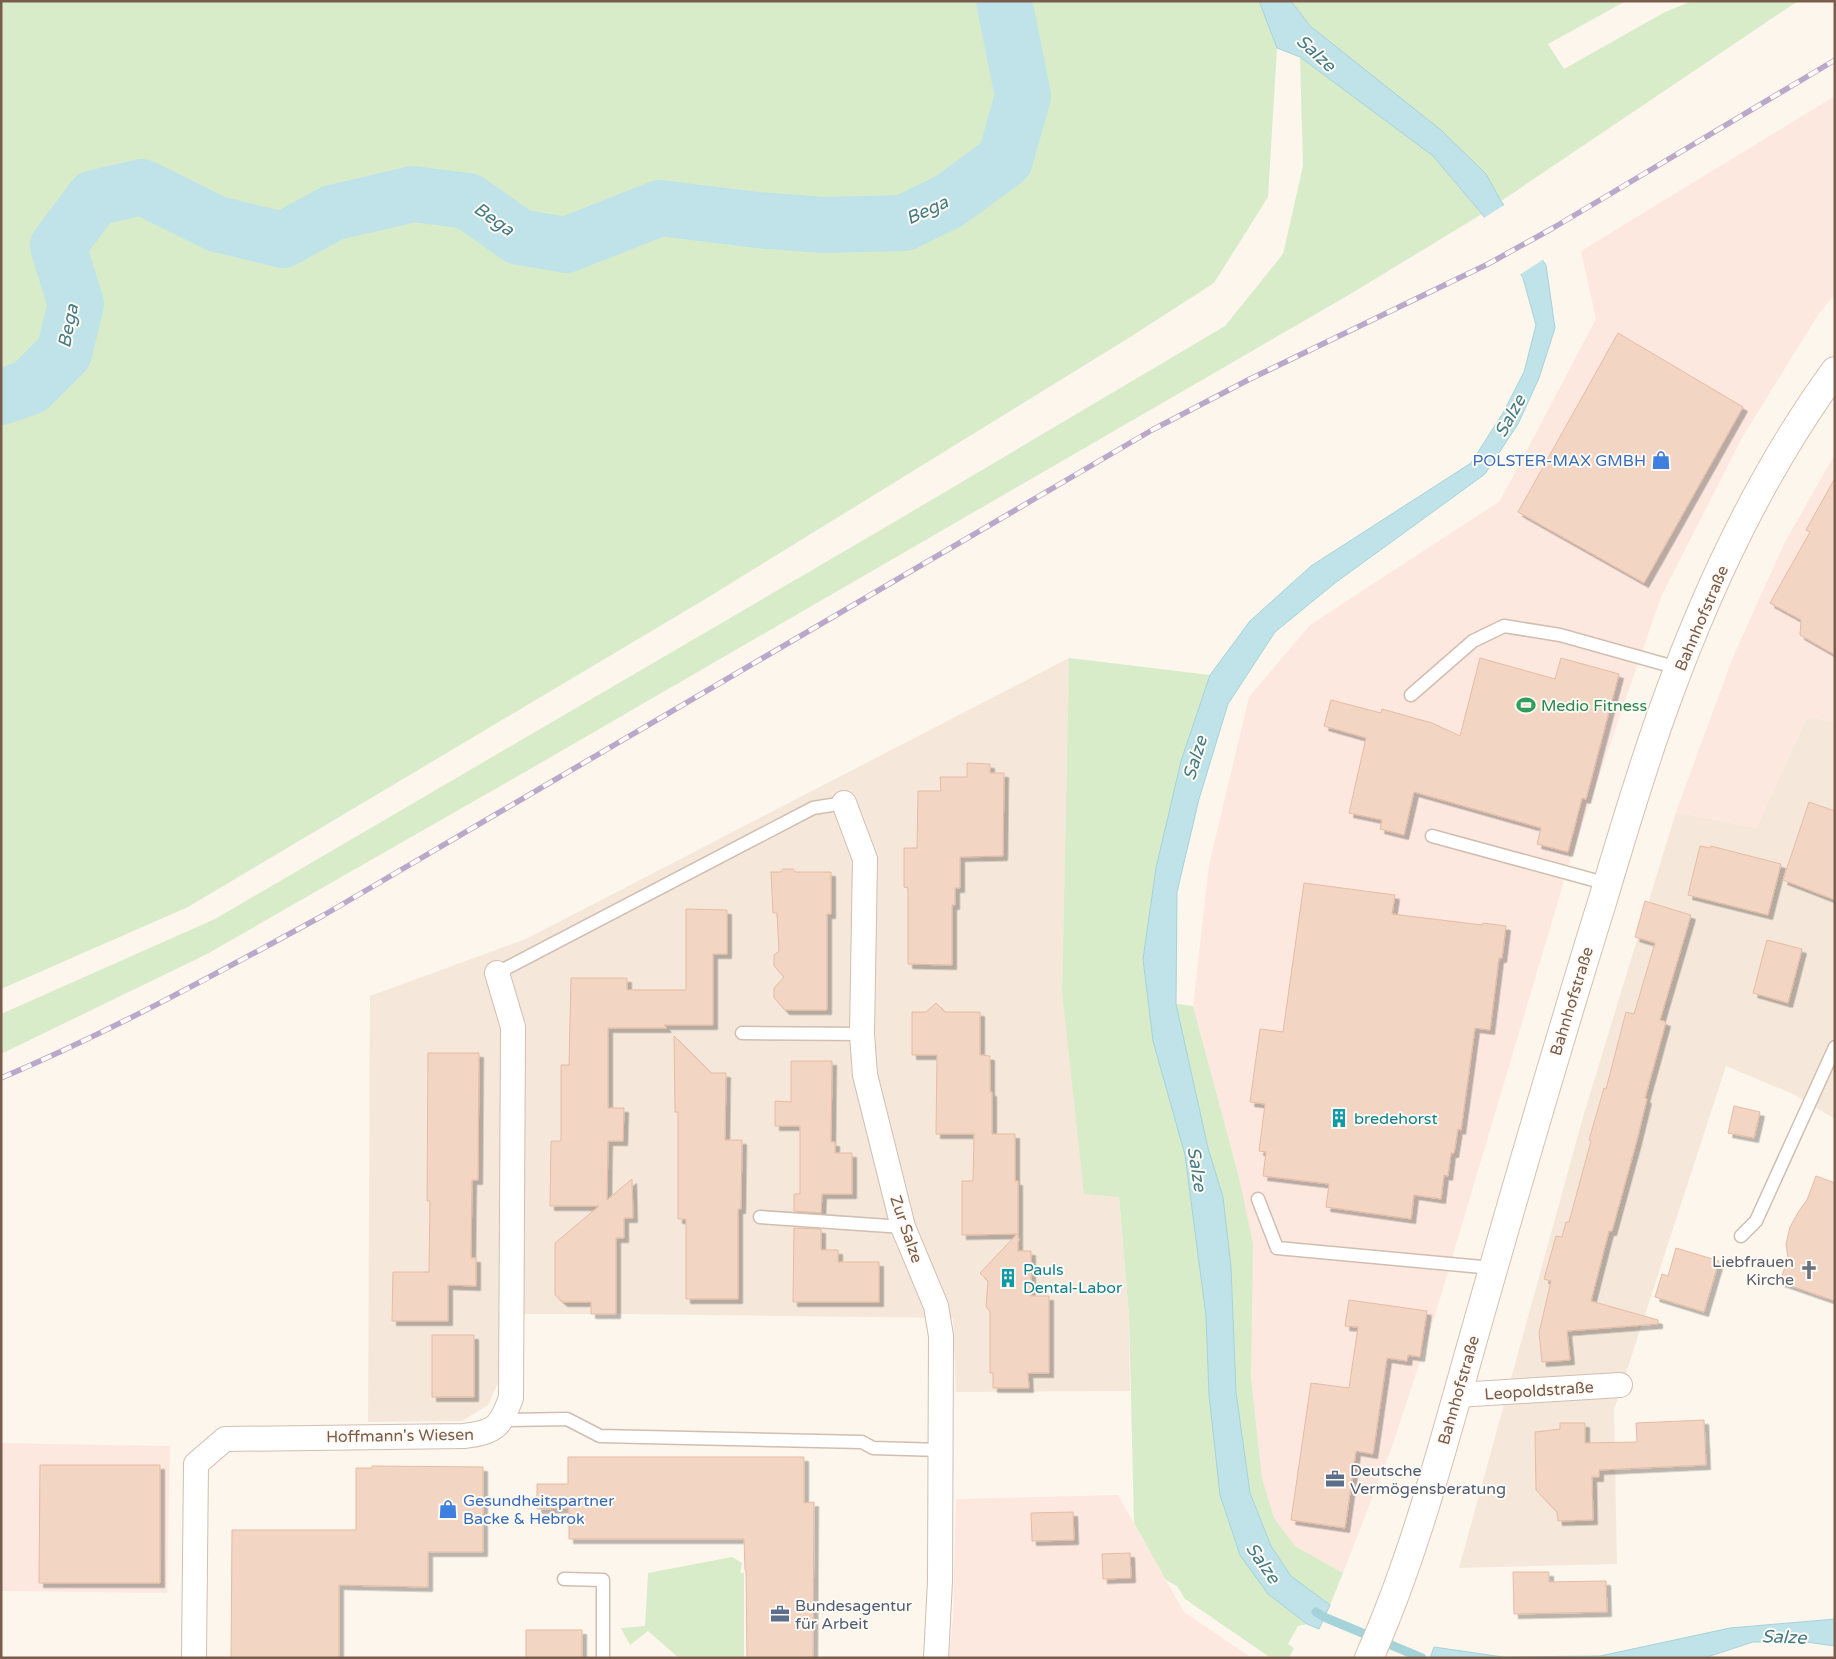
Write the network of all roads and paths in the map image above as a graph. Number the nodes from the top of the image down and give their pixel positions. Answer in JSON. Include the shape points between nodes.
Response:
{"nodes":[{"id":1,"x":1835,"y":371,"type":"edge"},
{"id":2,"x":1678,"y":668,"type":"junction"},
{"id":3,"x":1411,"y":696,"type":"dead end"},
{"id":4,"x":844,"y":803,"type":"joint"},
{"id":5,"x":1432,"y":836,"type":"dead end"},
{"id":6,"x":1608,"y":884,"type":"junction"},
{"id":7,"x":497,"y":973,"type":"joint"},
{"id":8,"x":742,"y":1033,"type":"dead end"},
{"id":9,"x":862,"y":1034,"type":"junction"},
{"id":10,"x":1835,"y":1047,"type":"edge"},
{"id":11,"x":1258,"y":1199,"type":"dead end"},
{"id":12,"x":760,"y":1217,"type":"dead end"},
{"id":13,"x":903,"y":1227,"type":"junction"},
{"id":14,"x":1741,"y":1236,"type":"dead end"},
{"id":15,"x":1493,"y":1268,"type":"junction"},
{"id":16,"x":1620,"y":1385,"type":"dead end"},
{"id":17,"x":1457,"y":1395,"type":"junction"},
{"id":18,"x":502,"y":1420,"type":"junction"},
{"id":19,"x":940,"y":1450,"type":"junction"},
{"id":20,"x":564,"y":1579,"type":"dead end"},
{"id":21,"x":194,"y":1658,"type":"edge"},
{"id":22,"x":603,"y":1658,"type":"edge"},
{"id":23,"x":936,"y":1658,"type":"edge"},
{"id":24,"x":1369,"y":1658,"type":"edge"}],
"edges":[{"from":1,"to":2,"type":"main road","name":"Bahnhofstraße","via":[[1810,406],[1754,502],[1701,609]]},
{"from":2,"to":3,"type":"lane","via":[[1560,635],[1504,626],[1473,641]]},
{"from":2,"to":6,"type":"main road","name":"Bahnhofstraße"},
{"from":4,"to":7,"type":"lane","via":[[813,808]]},
{"from":4,"to":9,"type":"street","name":"Zur Salze","via":[[865,859]]},
{"from":5,"to":6,"type":"lane"},
{"from":6,"to":15,"type":"main road","name":"Bahnhofstraße"},
{"from":7,"to":18,"type":"street","via":[[513,1027],[511,1398]]},
{"from":8,"to":9,"type":"lane"},
{"from":9,"to":13,"type":"street","name":"Zur Salze","via":[[865,1075]]},
{"from":10,"to":14,"type":"lane","via":[[1758,1217]]},
{"from":11,"to":15,"type":"lane","via":[[1277,1248]]},
{"from":12,"to":13,"type":"lane"},
{"from":13,"to":19,"type":"street","name":"Zur Salze","via":[[936,1306],[941,1336]]},
{"from":15,"to":17,"type":"main road","name":"Bahnhofstraße"},
{"from":16,"to":17,"type":"street","name":"Leopoldstraße"},
{"from":17,"to":24,"type":"main road","name":"Bahnhofstraße","via":[[1420,1523],[1388,1617]]},
{"from":18,"to":19,"type":"lane","via":[[567,1419],[600,1436],[862,1442],[873,1448]]},
{"from":18,"to":21,"type":"street","name":"Hoffmann's Wiesen","via":[[484,1434],[464,1436],[225,1439],[196,1464]]},
{"from":19,"to":23,"type":"street","name":"Zur Salze"},
{"from":20,"to":22,"type":"lane","via":[[603,1580]]}]}
